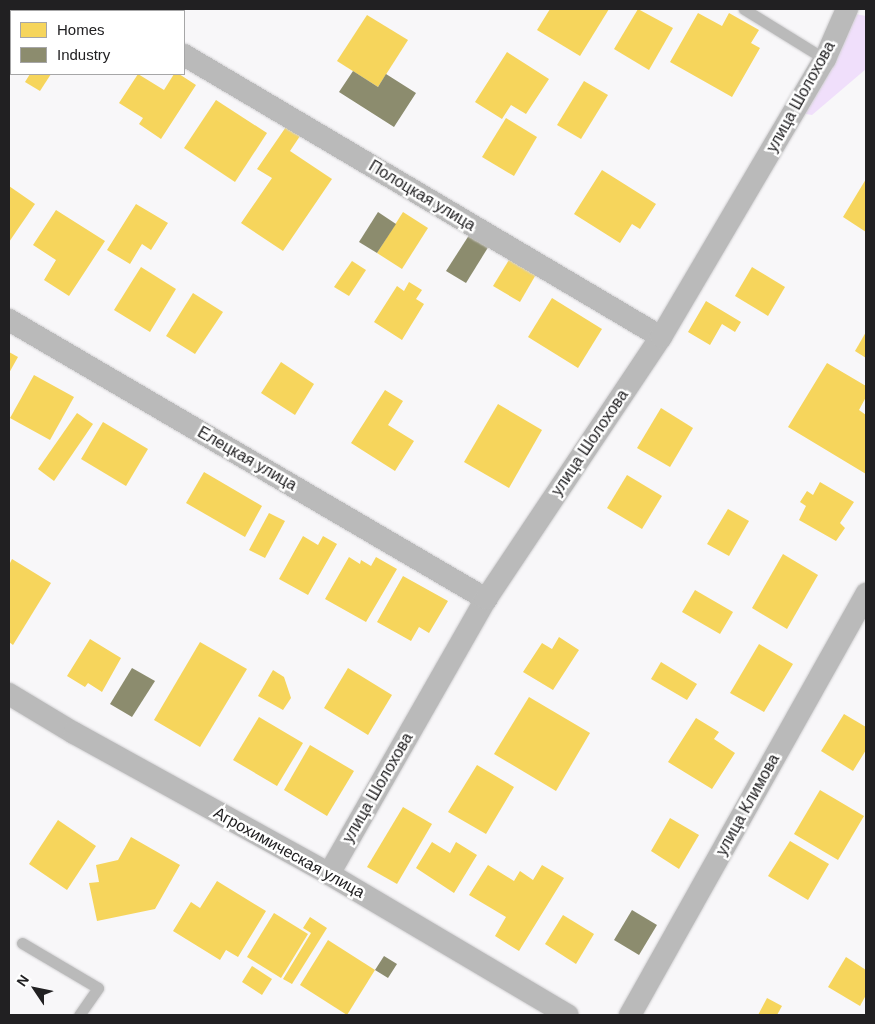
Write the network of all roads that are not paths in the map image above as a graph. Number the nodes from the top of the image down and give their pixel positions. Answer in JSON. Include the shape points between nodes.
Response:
{"nodes":[{"id":1,"x":744,"y":9,"type":"edge"},
{"id":2,"x":846,"y":9,"type":"edge"},
{"id":3,"x":185,"y":56,"type":"edge"},
{"id":4,"x":825,"y":59,"type":"junction"},
{"id":5,"x":9,"y":320,"type":"edge"},
{"id":6,"x":660,"y":337,"type":"junction"},
{"id":7,"x":866,"y":594,"type":"edge"},
{"id":8,"x":486,"y":599,"type":"junction"},
{"id":9,"x":9,"y":694,"type":"edge"},
{"id":10,"x":329,"y":874,"type":"junction"},
{"id":11,"x":22,"y":942,"type":"dead end"},
{"id":12,"x":79,"y":1015,"type":"edge"},
{"id":13,"x":567,"y":1015,"type":"edge"},
{"id":14,"x":630,"y":1015,"type":"edge"}],
"edges":[{"from":1,"to":4,"type":"lane"},
{"from":2,"to":4,"type":"street","name":"улица Шолохова"},
{"from":3,"to":6,"type":"street","name":"Полоцкая улица"},
{"from":4,"to":6,"type":"street","name":"улица Шолохова"},
{"from":5,"to":8,"type":"street","name":"Елецкая улица"},
{"from":6,"to":8,"type":"street","name":"улица Шолохова"},
{"from":7,"to":14,"type":"street","name":"улица Климова"},
{"from":8,"to":10,"type":"street","name":"улица Шолохова"},
{"from":9,"to":10,"type":"street","name":"Агрохимическая улица"},
{"from":10,"to":13,"type":"street","name":"Агрохимическая улица"},
{"from":11,"to":12,"type":"lane","via":[[98,988]]}]}
